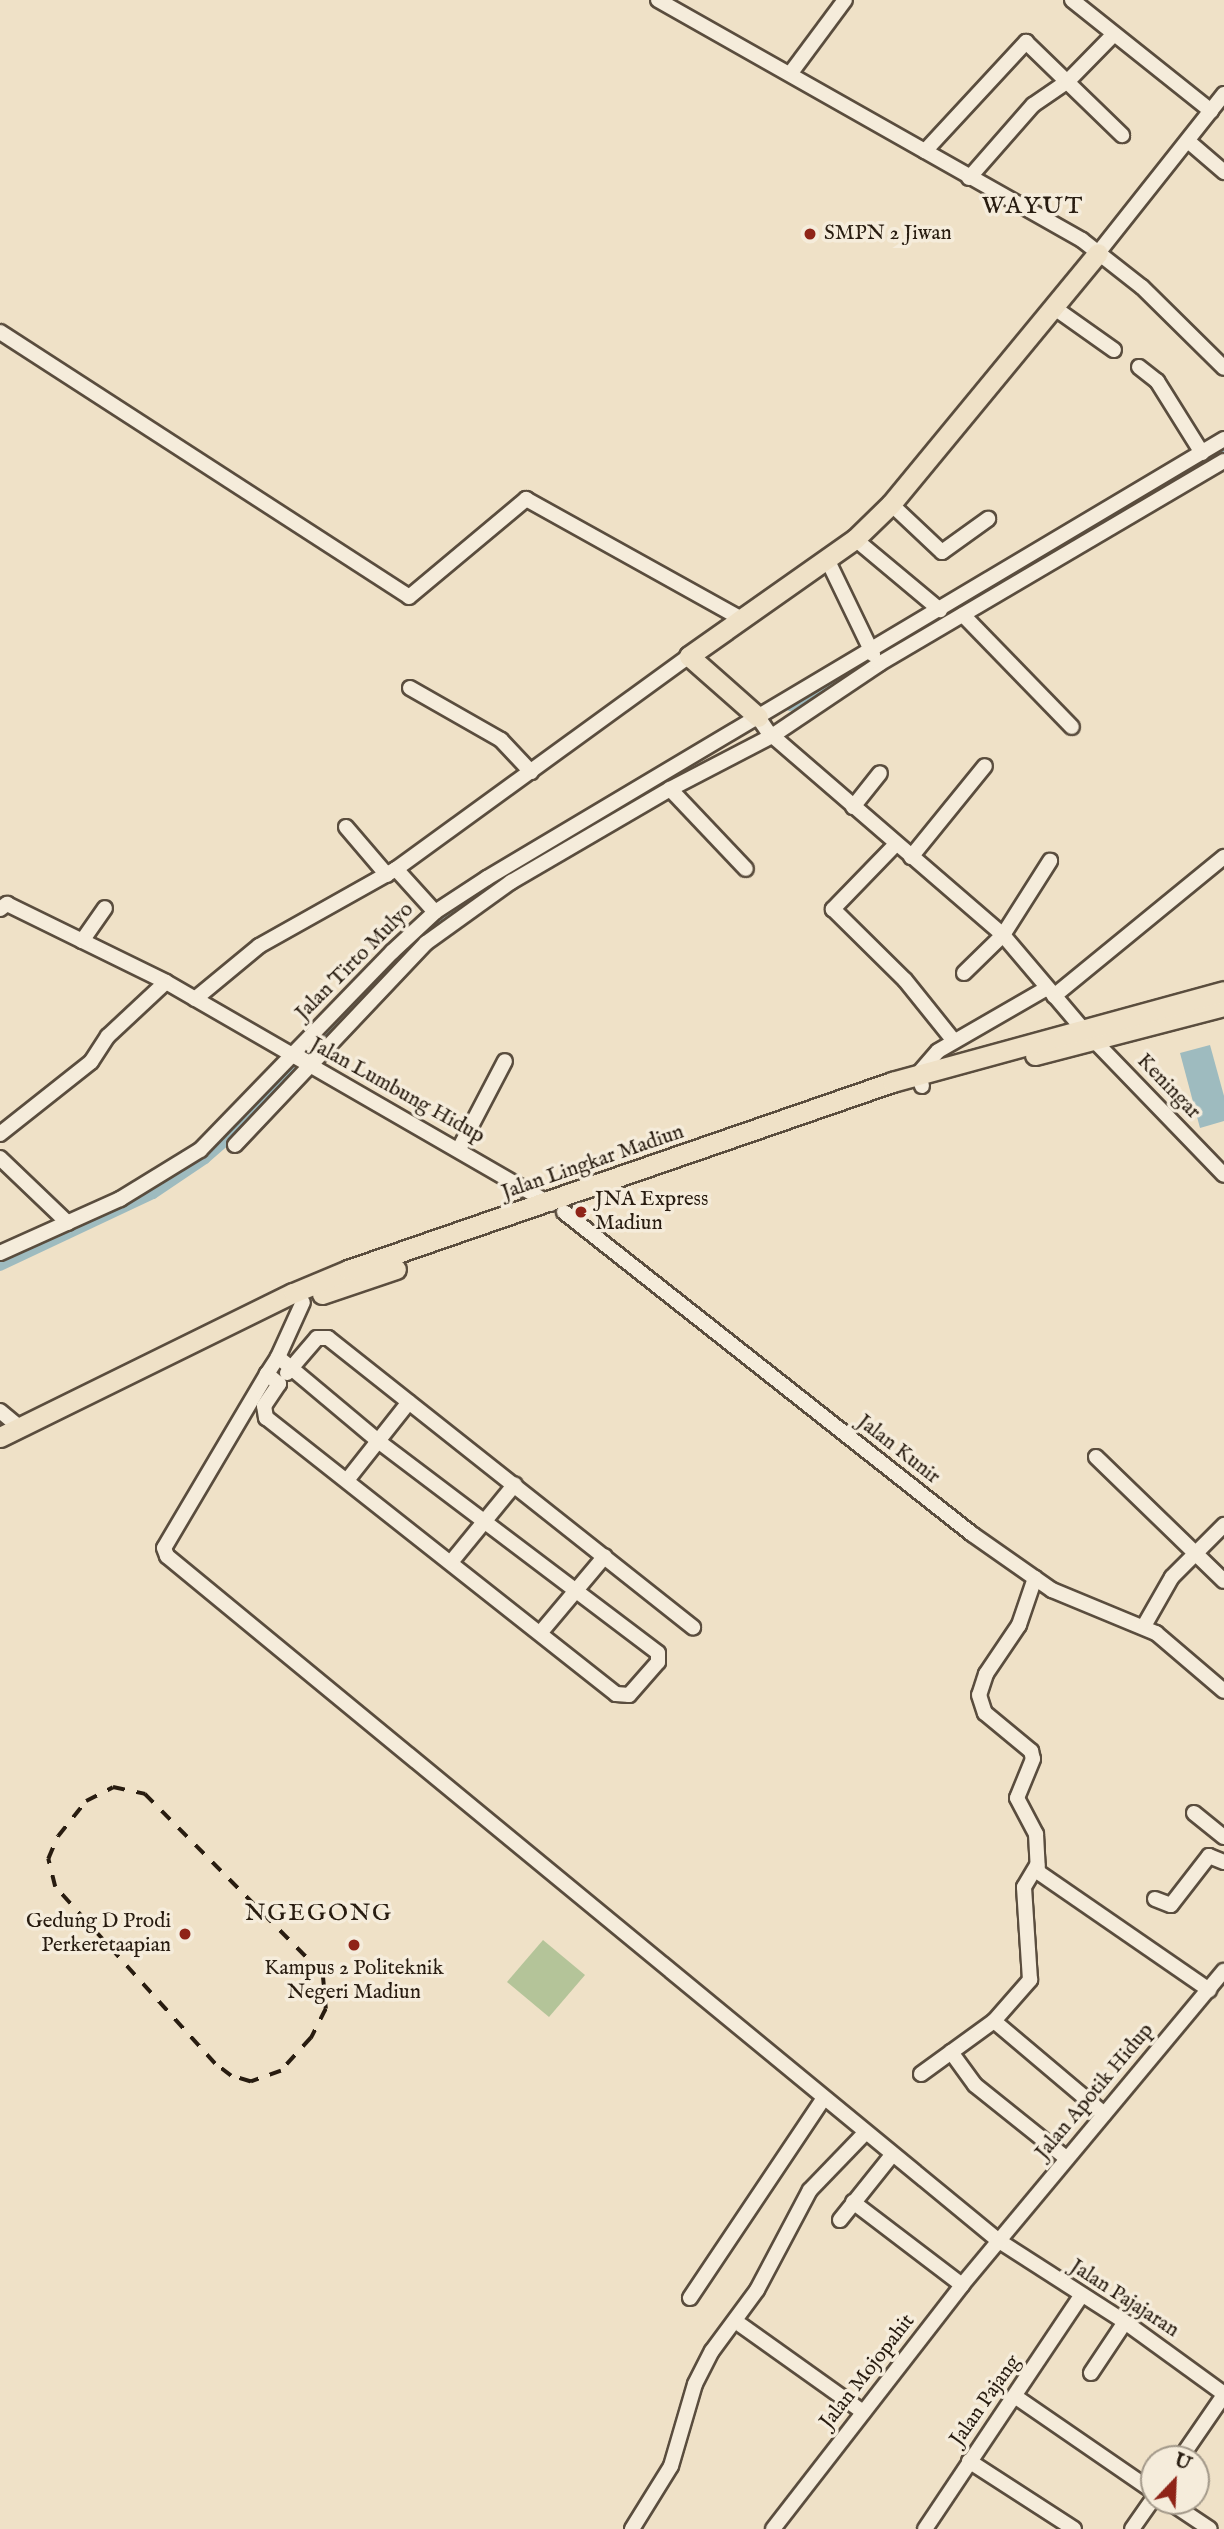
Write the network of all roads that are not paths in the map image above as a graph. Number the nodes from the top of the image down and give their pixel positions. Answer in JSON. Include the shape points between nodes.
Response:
{"nodes":[{"id":1,"x":658,"y":0,"type":"edge"},
{"id":2,"x":845,"y":0,"type":"edge"},
{"id":3,"x":1072,"y":0,"type":"edge"},
{"id":4,"x":1112,"y":36,"type":"junction"},
{"id":5,"x":790,"y":74,"type":"junction"},
{"id":6,"x":1068,"y":81,"type":"junction"},
{"id":7,"x":1224,"y":94,"type":"edge"},
{"id":8,"x":1211,"y":111,"type":"junction"},
{"id":9,"x":1122,"y":135,"type":"dead end"},
{"id":10,"x":1188,"y":141,"type":"junction"},
{"id":11,"x":925,"y":151,"type":"junction"},
{"id":12,"x":1224,"y":172,"type":"edge"},
{"id":13,"x":969,"y":178,"type":"junction"},
{"id":14,"x":1098,"y":253,"type":"junction"},
{"id":15,"x":1056,"y":309,"type":"junction"},
{"id":16,"x":0,"y":332,"type":"edge"},
{"id":17,"x":1114,"y":350,"type":"dead end"},
{"id":18,"x":1139,"y":367,"type":"dead end"},
{"id":19,"x":1224,"y":368,"type":"edge"},
{"id":20,"x":1224,"y":439,"type":"edge"},
{"id":21,"x":1202,"y":453,"type":"junction"},
{"id":22,"x":1224,"y":461,"type":"edge"},
{"id":23,"x":891,"y":504,"type":"junction"},
{"id":24,"x":988,"y":519,"type":"dead end"},
{"id":25,"x":855,"y":539,"type":"junction"},
{"id":26,"x":827,"y":559,"type":"junction"},
{"id":27,"x":940,"y":610,"type":"junction"},
{"id":28,"x":963,"y":615,"type":"junction"},
{"id":29,"x":740,"y":618,"type":"junction"},
{"id":30,"x":689,"y":656,"type":"junction"},
{"id":31,"x":874,"y":656,"type":"junction"},
{"id":32,"x":410,"y":688,"type":"dead end"},
{"id":33,"x":763,"y":725,"type":"junction"},
{"id":34,"x":1072,"y":727,"type":"dead end"},
{"id":35,"x":985,"y":766,"type":"dead end"},
{"id":36,"x":531,"y":772,"type":"junction"},
{"id":37,"x":880,"y":773,"type":"dead end"},
{"id":38,"x":670,"y":789,"type":"junction"},
{"id":39,"x":853,"y":807,"type":"junction"},
{"id":40,"x":346,"y":827,"type":"dead end"},
{"id":41,"x":896,"y":844,"type":"junction"},
{"id":42,"x":911,"y":857,"type":"junction"},
{"id":43,"x":1224,"y":857,"type":"edge"},
{"id":44,"x":1050,"y":861,"type":"dead end"},
{"id":45,"x":746,"y":869,"type":"dead end"},
{"id":46,"x":391,"y":872,"type":"junction"},
{"id":47,"x":3,"y":903,"type":"edge"},
{"id":48,"x":105,"y":908,"type":"dead end"},
{"id":49,"x":435,"y":912,"type":"junction"},
{"id":50,"x":1003,"y":935,"type":"junction"},
{"id":51,"x":82,"y":941,"type":"junction"},
{"id":52,"x":964,"y":973,"type":"dead end"},
{"id":53,"x":166,"y":982,"type":"junction"},
{"id":54,"x":1224,"y":991,"type":"edge"},
{"id":55,"x":1051,"y":992,"type":"junction"},
{"id":56,"x":195,"y":999,"type":"junction"},
{"id":57,"x":1224,"y":1006,"type":"edge"},
{"id":58,"x":1088,"y":1034,"type":"junction"},
{"id":59,"x":954,"y":1041,"type":"junction"},
{"id":60,"x":301,"y":1060,"type":"junction"},
{"id":61,"x":505,"y":1061,"type":"dead end"},
{"id":62,"x":920,"y":1080,"type":"junction"},
{"id":63,"x":0,"y":1134,"type":"edge"},
{"id":64,"x":235,"y":1145,"type":"dead end"},
{"id":65,"x":459,"y":1149,"type":"junction"},
{"id":66,"x":0,"y":1158,"type":"edge"},
{"id":67,"x":1224,"y":1175,"type":"edge"},
{"id":68,"x":557,"y":1208,"type":"junction"},
{"id":69,"x":68,"y":1223,"type":"junction"},
{"id":70,"x":0,"y":1254,"type":"edge"},
{"id":71,"x":303,"y":1302,"type":"junction"},
{"id":72,"x":278,"y":1357,"type":"junction"},
{"id":73,"x":292,"y":1368,"type":"junction"},
{"id":74,"x":267,"y":1374,"type":"junction"},
{"id":75,"x":279,"y":1384,"type":"junction"},
{"id":76,"x":410,"y":1402,"type":"junction"},
{"id":77,"x":0,"y":1411,"type":"edge"},
{"id":78,"x":20,"y":1427,"type":"junction"},
{"id":79,"x":0,"y":1437,"type":"edge"},
{"id":80,"x":378,"y":1441,"type":"junction"},
{"id":81,"x":0,"y":1449,"type":"edge"},
{"id":82,"x":1096,"y":1457,"type":"dead end"},
{"id":83,"x":348,"y":1479,"type":"junction"},
{"id":84,"x":515,"y":1484,"type":"junction"},
{"id":85,"x":485,"y":1520,"type":"junction"},
{"id":86,"x":1224,"y":1525,"type":"edge"},
{"id":87,"x":1196,"y":1554,"type":"junction"},
{"id":88,"x":605,"y":1556,"type":"junction"},
{"id":89,"x":452,"y":1561,"type":"junction"},
{"id":90,"x":1034,"y":1578,"type":"junction"},
{"id":91,"x":1224,"y":1581,"type":"edge"},
{"id":92,"x":576,"y":1589,"type":"junction"},
{"id":93,"x":1144,"y":1626,"type":"junction"},
{"id":94,"x":693,"y":1627,"type":"dead end"},
{"id":95,"x":541,"y":1632,"type":"junction"},
{"id":96,"x":1224,"y":1691,"type":"edge"},
{"id":97,"x":1194,"y":1813,"type":"dead end"},
{"id":98,"x":1224,"y":1837,"type":"edge"},
{"id":99,"x":1224,"y":1861,"type":"edge"},
{"id":100,"x":1037,"y":1865,"type":"junction"},
{"id":101,"x":1155,"y":1899,"type":"dead end"},
{"id":102,"x":1224,"y":1971,"type":"edge"},
{"id":103,"x":1209,"y":1990,"type":"junction"},
{"id":104,"x":994,"y":2021,"type":"junction"},
{"id":105,"x":951,"y":2052,"type":"junction"},
{"id":106,"x":920,"y":2074,"type":"dead end"},
{"id":107,"x":823,"y":2099,"type":"junction"},
{"id":108,"x":1104,"y":2114,"type":"junction"},
{"id":109,"x":865,"y":2133,"type":"junction"},
{"id":110,"x":892,"y":2155,"type":"junction"},
{"id":111,"x":1066,"y":2158,"type":"junction"},
{"id":112,"x":853,"y":2202,"type":"junction"},
{"id":113,"x":840,"y":2220,"type":"dead end"},
{"id":114,"x":999,"y":2241,"type":"junction"},
{"id":115,"x":962,"y":2285,"type":"junction"},
{"id":116,"x":1081,"y":2296,"type":"junction"},
{"id":117,"x":690,"y":2298,"type":"dead end"},
{"id":118,"x":1125,"y":2322,"type":"junction"},
{"id":119,"x":741,"y":2325,"type":"dead end"},
{"id":120,"x":1091,"y":2373,"type":"dead end"},
{"id":121,"x":1224,"y":2394,"type":"edge"},
{"id":122,"x":1016,"y":2397,"type":"junction"},
{"id":123,"x":863,"y":2412,"type":"junction"},
{"id":124,"x":1189,"y":2445,"type":"edge"},
{"id":125,"x":969,"y":2460,"type":"junction"},
{"id":126,"x":1140,"y":2482,"type":"edge"},
{"id":127,"x":1189,"y":2515,"type":"edge"},
{"id":128,"x":781,"y":2526,"type":"edge"},
{"id":129,"x":927,"y":2528,"type":"edge"},
{"id":130,"x":632,"y":2529,"type":"edge"},
{"id":131,"x":1074,"y":2529,"type":"edge"},
{"id":132,"x":1210,"y":2529,"type":"edge"}],
"edges":[{"from":1,"to":5,"type":"street"},
{"from":2,"to":5,"type":"street"},
{"from":3,"to":4,"type":"street"},
{"from":4,"to":6,"type":"street"},
{"from":4,"to":8,"type":"street"},
{"from":5,"to":11,"type":"street"},
{"from":6,"to":9,"type":"street"},
{"from":6,"to":11,"type":"street","via":[[1026,41]]},
{"from":6,"to":13,"type":"street","via":[[1033,105]]},
{"from":7,"to":8,"type":"street"},
{"from":8,"to":10,"type":"street"},
{"from":10,"to":12,"type":"street"},
{"from":10,"to":14,"type":"street"},
{"from":11,"to":13,"type":"street"},
{"from":13,"to":14,"type":"street"},
{"from":14,"to":15,"type":"main road"},
{"from":14,"to":19,"type":"street","via":[[1142,287]]},
{"from":15,"to":17,"type":"street"},
{"from":15,"to":23,"type":"main road"},
{"from":16,"to":29,"type":"street","via":[[409,597],[526,499]]},
{"from":18,"to":21,"type":"street","via":[[1157,381]]},
{"from":20,"to":21,"type":"street"},
{"from":21,"to":27,"type":"street"},
{"from":22,"to":28,"type":"street"},
{"from":23,"to":24,"type":"street","via":[[942,552]]},
{"from":23,"to":25,"type":"main road"},
{"from":25,"to":26,"type":"main road"},
{"from":25,"to":27,"type":"street"},
{"from":26,"to":29,"type":"main road"},
{"from":26,"to":31,"type":"street"},
{"from":27,"to":31,"type":"street"},
{"from":28,"to":31,"type":"street"},
{"from":28,"to":34,"type":"street"},
{"from":29,"to":30,"type":"main road"},
{"from":30,"to":33,"type":"main road"},
{"from":30,"to":36,"type":"street"},
{"from":31,"to":33,"type":"street"},
{"from":31,"to":33,"type":"street"},
{"from":32,"to":36,"type":"street","via":[[501,740]]},
{"from":33,"to":38,"type":"street"},
{"from":33,"to":39,"type":"street","name":"Keningar"},
{"from":33,"to":49,"type":"street","name":"Jalan Tirto Mulyo"},
{"from":35,"to":42,"type":"street"},
{"from":36,"to":46,"type":"street"},
{"from":37,"to":39,"type":"street"},
{"from":38,"to":45,"type":"street"},
{"from":38,"to":60,"type":"street","via":[[510,882],[426,943]]},
{"from":39,"to":41,"type":"street","name":"Keningar"},
{"from":40,"to":46,"type":"street"},
{"from":41,"to":42,"type":"street","name":"Keningar"},
{"from":41,"to":59,"type":"street","via":[[833,909],[905,981]]},
{"from":42,"to":50,"type":"street","name":"Keningar"},
{"from":43,"to":55,"type":"street"},
{"from":44,"to":50,"type":"street"},
{"from":46,"to":49,"type":"street"},
{"from":46,"to":56,"type":"street","via":[[259,946]]},
{"from":47,"to":51,"type":"street","name":"Jalan Lumbung Hidup"},
{"from":48,"to":51,"type":"street"},
{"from":49,"to":60,"type":"street","name":"Jalan Tirto Mulyo"},
{"from":50,"to":52,"type":"street"},
{"from":50,"to":55,"type":"street","name":"Keningar"},
{"from":51,"to":53,"type":"street","name":"Jalan Lumbung Hidup"},
{"from":53,"to":56,"type":"street","name":"Jalan Lumbung Hidup"},
{"from":53,"to":63,"type":"street","via":[[108,1036],[91,1062]]},
{"from":54,"to":58,"type":"main road","name":"Jalan Lingkar Madiun"},
{"from":55,"to":58,"type":"street","name":"Keningar"},
{"from":55,"to":59,"type":"street"},
{"from":56,"to":60,"type":"street","name":"Jalan Lumbung Hidup"},
{"from":57,"to":58,"type":"main road","name":"Jalan Lingkar Madiun"},
{"from":58,"to":62,"type":"main road","name":"Jalan Lingkar Madiun"},
{"from":58,"to":67,"type":"street","name":"Keningar"},
{"from":59,"to":62,"type":"street","via":[[932,1056]]},
{"from":60,"to":64,"type":"street"},
{"from":60,"to":65,"type":"street","name":"Jalan Lumbung Hidup"},
{"from":60,"to":69,"type":"street","name":"Jalan Tirto Mulyo","via":[[200,1150],[163,1175]]},
{"from":61,"to":65,"type":"street"},
{"from":62,"to":68,"type":"main road","name":"Jalan Lingkar Madiun"},
{"from":65,"to":68,"type":"street","name":"Jalan Lumbung Hidup"},
{"from":66,"to":69,"type":"street"},
{"from":68,"to":71,"type":"main road","name":"Jalan Lingkar Madiun"},
{"from":68,"to":78,"type":"main road","name":"Jalan Lingkar Madiun","via":[[311,1285]]},
{"from":68,"to":90,"type":"street","name":"Jalan Kunir"},
{"from":69,"to":70,"type":"street","name":"Jalan Tirto Mulyo"},
{"from":71,"to":72,"type":"street"},
{"from":71,"to":81,"type":"main road","name":"Jalan Lingkar Madiun"},
{"from":72,"to":73,"type":"street"},
{"from":72,"to":74,"type":"street"},
{"from":73,"to":75,"type":"street"},
{"from":73,"to":76,"type":"street","via":[[317,1338],[328,1338]]},
{"from":73,"to":80,"type":"street"},
{"from":74,"to":75,"type":"street"},
{"from":74,"to":107,"type":"street","name":"Jalan Pajajaran","via":[[164,1548],[167,1556]]},
{"from":75,"to":83,"type":"street","via":[[264,1406],[264,1415]]},
{"from":76,"to":80,"type":"street"},
{"from":76,"to":84,"type":"street"},
{"from":77,"to":78,"type":"street"},
{"from":78,"to":79,"type":"main road","name":"Jalan Lingkar Madiun"},
{"from":80,"to":83,"type":"street"},
{"from":80,"to":85,"type":"street"},
{"from":82,"to":87,"type":"street"},
{"from":83,"to":89,"type":"street"},
{"from":84,"to":85,"type":"street"},
{"from":84,"to":88,"type":"street"},
{"from":85,"to":89,"type":"street"},
{"from":85,"to":92,"type":"street"},
{"from":86,"to":87,"type":"street"},
{"from":87,"to":91,"type":"street"},
{"from":87,"to":93,"type":"street","via":[[1172,1577]]},
{"from":88,"to":92,"type":"street"},
{"from":88,"to":94,"type":"street"},
{"from":89,"to":95,"type":"street"},
{"from":90,"to":93,"type":"street","name":"Jalan Kunir","via":[[1063,1595]]},
{"from":90,"to":100,"type":"street","via":[[1018,1625],[986,1674],[979,1695],[985,1713],[1031,1751],[1033,1759],[1017,1798],[1036,1834]]},
{"from":92,"to":95,"type":"street"},
{"from":92,"to":95,"type":"street","via":[[658,1653],[658,1662],[629,1695],[620,1697]]},
{"from":93,"to":96,"type":"street","name":"Jalan Kunir"},
{"from":97,"to":98,"type":"street"},
{"from":99,"to":101,"type":"street","via":[[1209,1856],[1171,1905]]},
{"from":100,"to":103,"type":"street","via":[[1048,1883]]},
{"from":100,"to":104,"type":"street","via":[[1024,1887],[1030,1980]]},
{"from":102,"to":103,"type":"street","name":"Jalan Apotik Hidup"},
{"from":103,"to":108,"type":"street","name":"Jalan Apotik Hidup"},
{"from":104,"to":105,"type":"street"},
{"from":104,"to":108,"type":"street"},
{"from":105,"to":106,"type":"street"},
{"from":105,"to":111,"type":"street","via":[[975,2085]]},
{"from":107,"to":109,"type":"street","name":"Jalan Pajajaran"},
{"from":107,"to":117,"type":"street"},
{"from":108,"to":111,"type":"street","name":"Jalan Apotik Hidup"},
{"from":109,"to":110,"type":"street","name":"Jalan Pajajaran"},
{"from":109,"to":130,"type":"street","via":[[810,2190],[757,2290],[712,2351],[695,2384],[671,2466]]},
{"from":110,"to":112,"type":"street"},
{"from":110,"to":114,"type":"street","name":"Jalan Pajajaran"},
{"from":111,"to":114,"type":"street","name":"Jalan Apotik Hidup"},
{"from":112,"to":113,"type":"street"},
{"from":112,"to":115,"type":"street"},
{"from":114,"to":115,"type":"street","name":"Jalan Mojopahit"},
{"from":114,"to":116,"type":"street","name":"Jalan Pajajaran"},
{"from":115,"to":123,"type":"street","name":"Jalan Mojopahit"},
{"from":116,"to":118,"type":"street","name":"Jalan Pajajaran"},
{"from":116,"to":122,"type":"street","name":"Jalan Pajang"},
{"from":118,"to":120,"type":"street"},
{"from":118,"to":121,"type":"street","name":"Jalan Pajajaran"},
{"from":119,"to":123,"type":"street"},
{"from":121,"to":124,"type":"street"},
{"from":122,"to":125,"type":"street","name":"Jalan Pajang"},
{"from":122,"to":126,"type":"street"},
{"from":123,"to":128,"type":"street","name":"Jalan Mojopahit"},
{"from":125,"to":129,"type":"street","name":"Jalan Pajang"},
{"from":125,"to":131,"type":"street"},
{"from":127,"to":132,"type":"street"}]}
